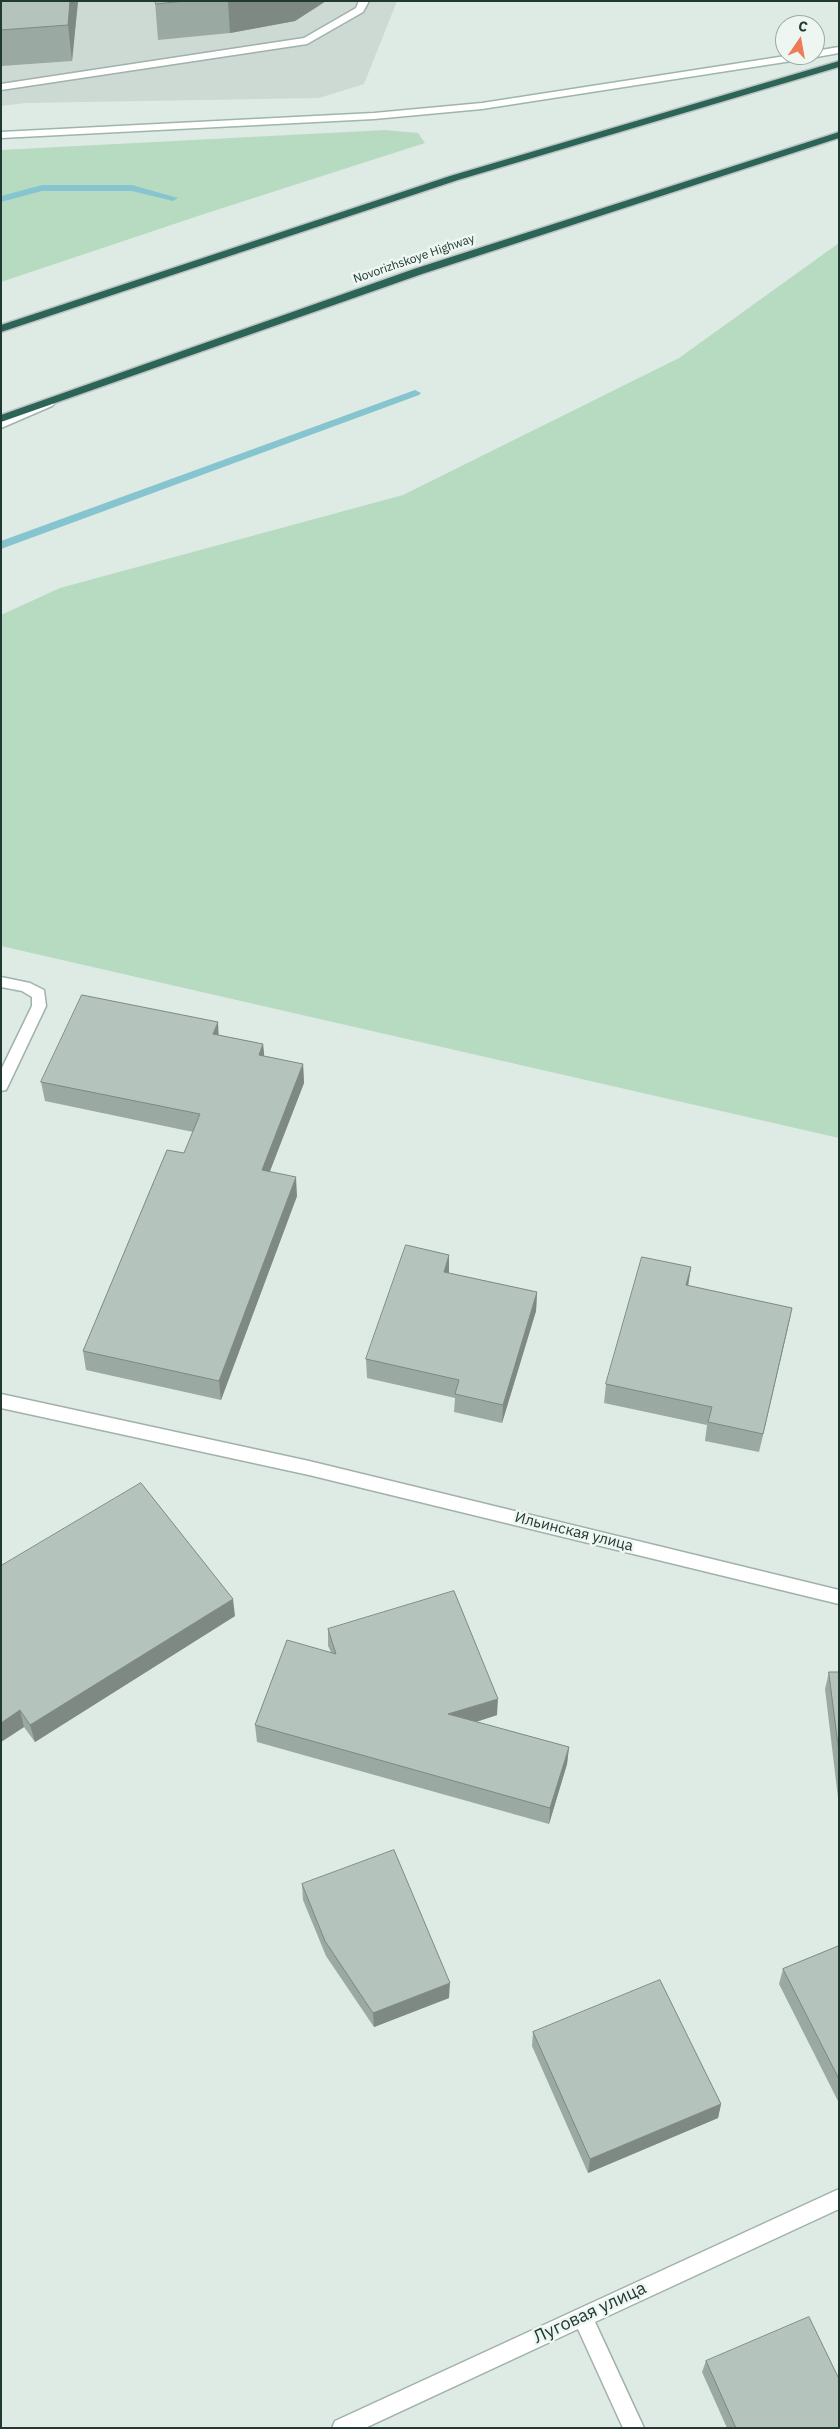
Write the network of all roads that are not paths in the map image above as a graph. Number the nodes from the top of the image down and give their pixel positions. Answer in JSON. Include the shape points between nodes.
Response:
{"nodes":[{"id":1,"x":364,"y":1,"type":"edge"},
{"id":2,"x":839,"y":50,"type":"edge"},
{"id":3,"x":825,"y":52,"type":"edge"},
{"id":4,"x":775,"y":61,"type":"edge"},
{"id":5,"x":839,"y":64,"type":"edge"},
{"id":6,"x":1,"y":87,"type":"edge"},
{"id":7,"x":1,"y":135,"type":"edge"},
{"id":8,"x":839,"y":135,"type":"edge"},
{"id":9,"x":1,"y":329,"type":"edge"},
{"id":10,"x":69,"y":394,"type":"junction"},
{"id":11,"x":1,"y":419,"type":"edge"},
{"id":12,"x":1,"y":425,"type":"edge"},
{"id":13,"x":1,"y":982,"type":"edge"},
{"id":14,"x":1,"y":1086,"type":"edge"},
{"id":15,"x":1,"y":1401,"type":"edge"},
{"id":16,"x":839,"y":1597,"type":"edge"},
{"id":17,"x":839,"y":2199,"type":"edge"},
{"id":18,"x":583,"y":2316,"type":"junction"},
{"id":19,"x":342,"y":2428,"type":"edge"},
{"id":20,"x":634,"y":2428,"type":"edge"}],
"edges":[{"from":1,"to":6,"type":"street","via":[[360,10],[307,41]]},
{"from":2,"to":3,"type":"street"},
{"from":4,"to":7,"type":"street","via":[[482,106],[374,116]]},
{"from":5,"to":9,"type":"highway","via":[[454,178]]},
{"from":8,"to":10,"type":"highway","name":"Novorizhskoye Highway","via":[[460,257]]},
{"from":10,"to":11,"type":"highway","name":"Novorizhskoye Highway"},
{"from":10,"to":12,"type":"street"},
{"from":13,"to":14,"type":"street","via":[[25,986],[39,994],[39,1006]]},
{"from":15,"to":16,"type":"street","name":"Ильинская улица","via":[[309,1468]]},
{"from":17,"to":18,"type":"street","name":"Луговая улица"},
{"from":18,"to":19,"type":"street","name":"Луговая улица"},
{"from":18,"to":20,"type":"street"}]}
